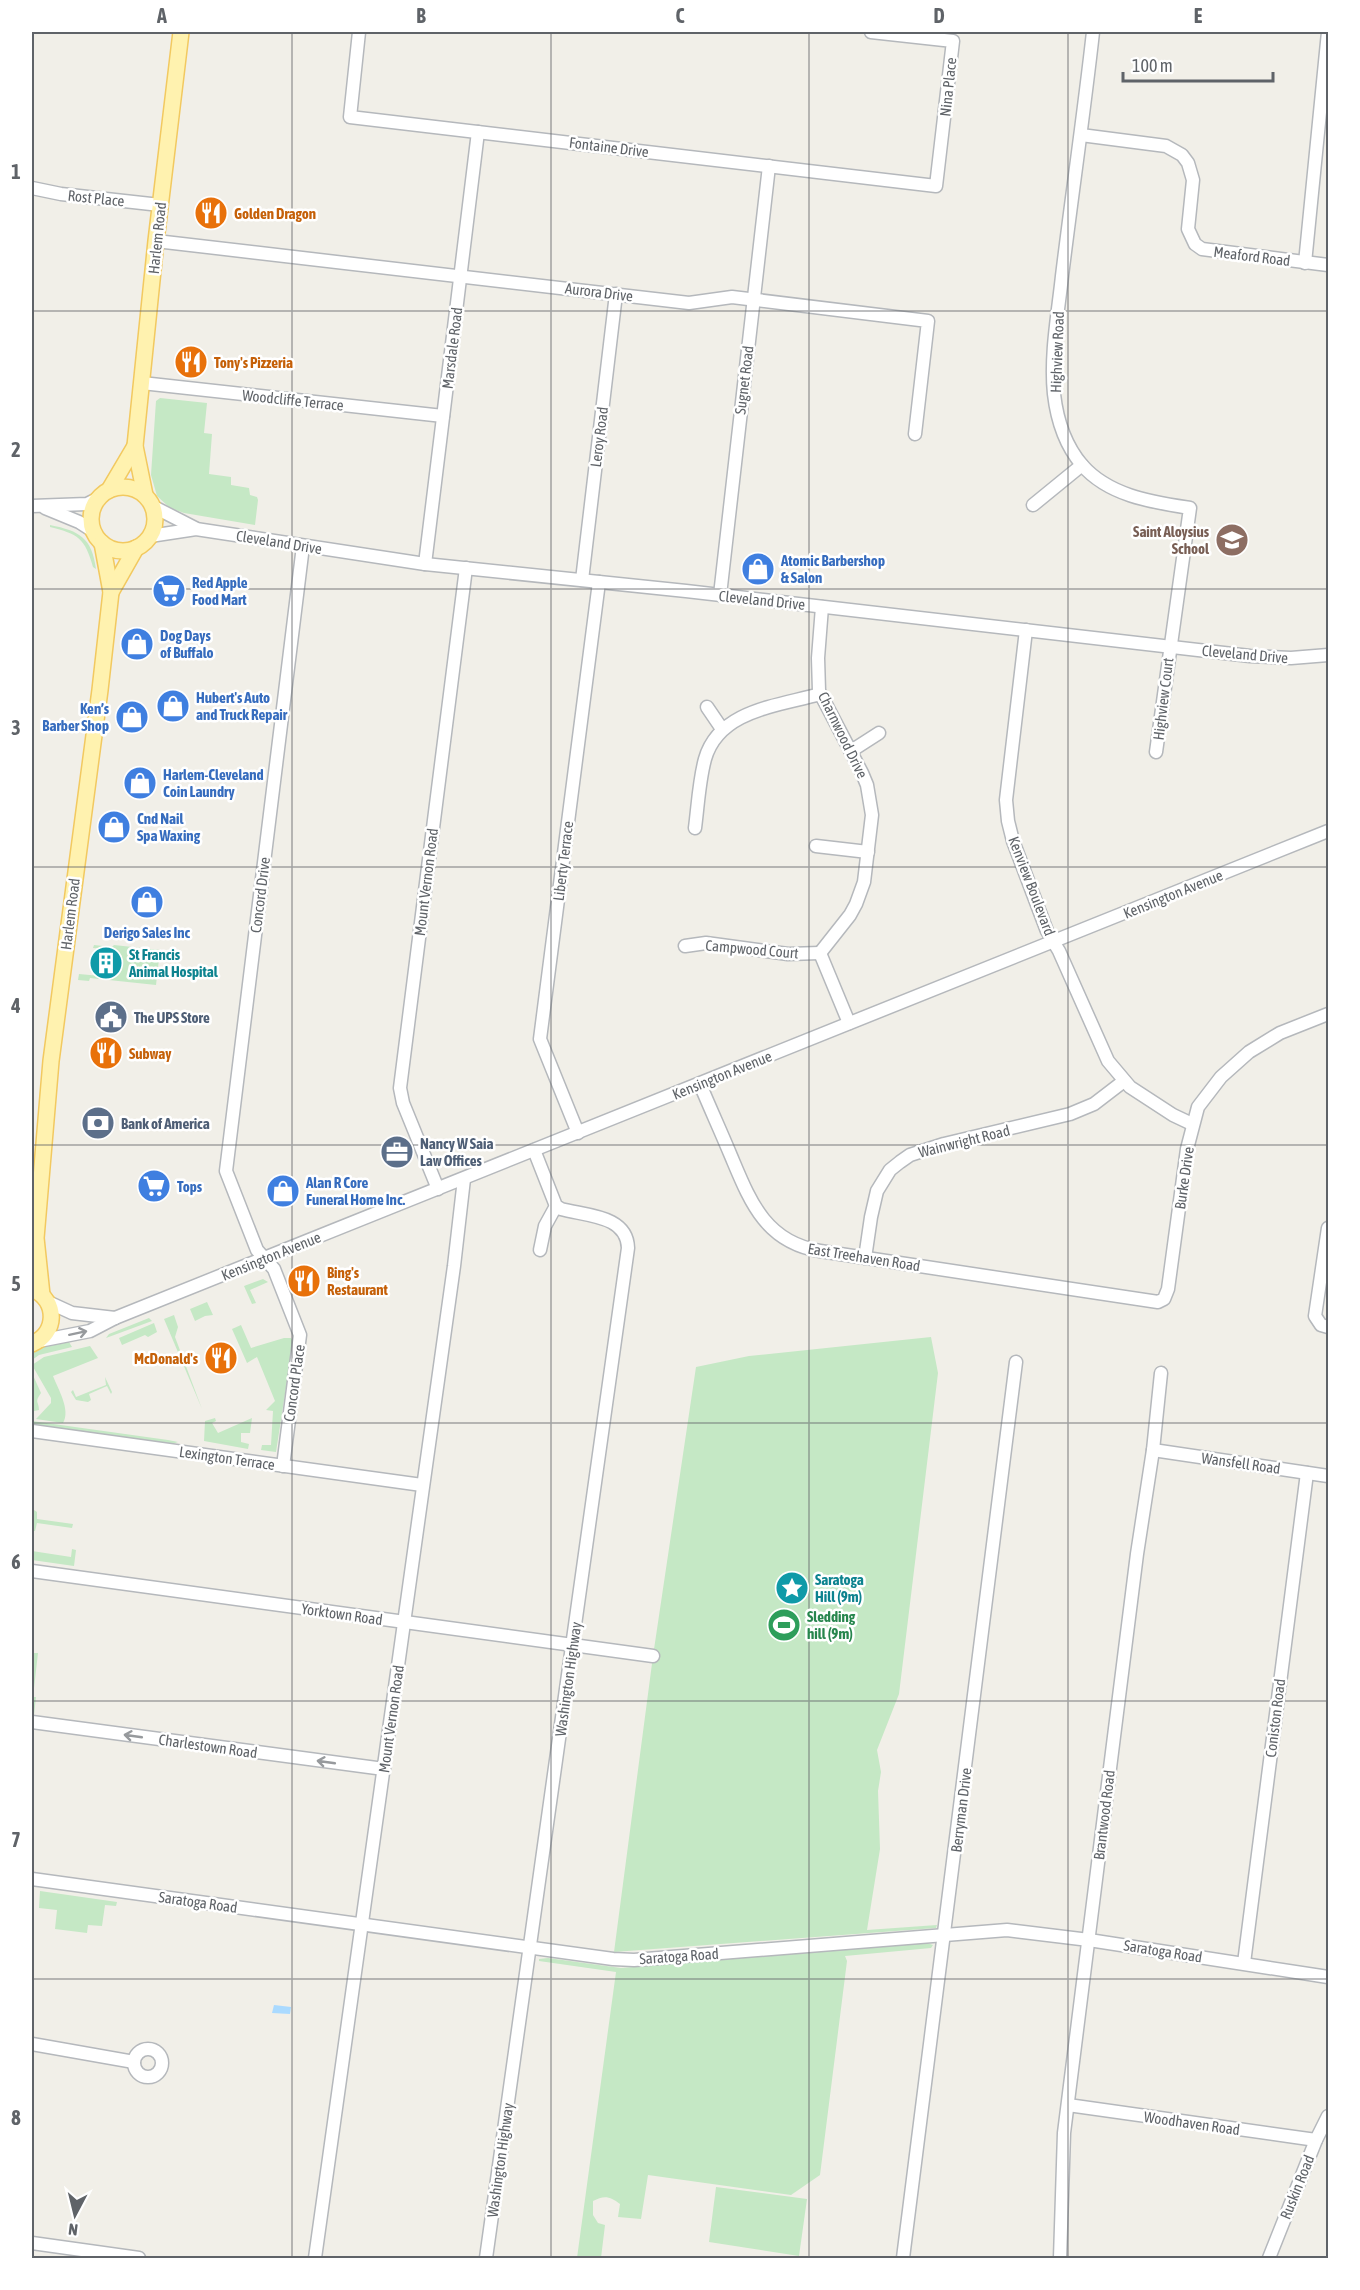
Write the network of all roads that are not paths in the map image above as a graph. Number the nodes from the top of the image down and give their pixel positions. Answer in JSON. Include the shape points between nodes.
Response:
{"nodes":[{"id":1,"x":181,"y":32,"type":"edge"},
{"id":2,"x":359,"y":32,"type":"edge"},
{"id":3,"x":876,"y":32,"type":"edge"},
{"id":4,"x":1093,"y":32,"type":"edge"},
{"id":5,"x":1329,"y":32,"type":"edge"},
{"id":6,"x":478,"y":132,"type":"junction"},
{"id":7,"x":1081,"y":135,"type":"junction"},
{"id":8,"x":769,"y":166,"type":"junction"},
{"id":9,"x":939,"y":169,"type":"joint"},
{"id":10,"x":32,"y":188,"type":"edge"},
{"id":11,"x":160,"y":205,"type":"junction"},
{"id":12,"x":156,"y":241,"type":"junction"},
{"id":13,"x":1305,"y":262,"type":"junction"},
{"id":14,"x":1329,"y":265,"type":"edge"},
{"id":15,"x":460,"y":276,"type":"junction"},
{"id":16,"x":616,"y":294,"type":"junction"},
{"id":17,"x":754,"y":300,"type":"junction"},
{"id":18,"x":142,"y":383,"type":"junction"},
{"id":19,"x":443,"y":416,"type":"junction"},
{"id":20,"x":915,"y":434,"type":"dead end"},
{"id":21,"x":135,"y":446,"type":"junction"},
{"id":22,"x":1082,"y":465,"type":"junction"},
{"id":23,"x":103,"y":495,"type":"junction"},
{"id":24,"x":148,"y":501,"type":"junction"},
{"id":25,"x":1033,"y":505,"type":"dead end"},
{"id":26,"x":36,"y":506,"type":"edge"},
{"id":27,"x":196,"y":529,"type":"junction"},
{"id":28,"x":150,"y":536,"type":"junction"},
{"id":29,"x":97,"y":537,"type":"junction"},
{"id":30,"x":303,"y":546,"type":"junction"},
{"id":31,"x":136,"y":548,"type":"junction"},
{"id":32,"x":425,"y":564,"type":"junction"},
{"id":33,"x":466,"y":568,"type":"junction"},
{"id":34,"x":582,"y":580,"type":"junction"},
{"id":35,"x":599,"y":582,"type":"junction"},
{"id":36,"x":111,"y":592,"type":"junction"},
{"id":37,"x":720,"y":595,"type":"junction"},
{"id":38,"x":822,"y":607,"type":"junction"},
{"id":39,"x":1026,"y":630,"type":"junction"},
{"id":40,"x":1170,"y":646,"type":"junction"},
{"id":41,"x":1329,"y":655,"type":"edge"},
{"id":42,"x":820,"y":694,"type":"junction"},
{"id":43,"x":707,"y":707,"type":"dead end"},
{"id":44,"x":722,"y":729,"type":"junction"},
{"id":45,"x":879,"y":733,"type":"dead end"},
{"id":46,"x":851,"y":751,"type":"junction"},
{"id":47,"x":1156,"y":752,"type":"dead end"},
{"id":48,"x":695,"y":828,"type":"dead end"},
{"id":49,"x":1329,"y":831,"type":"edge"},
{"id":50,"x":816,"y":846,"type":"dead end"},
{"id":51,"x":868,"y":852,"type":"junction"},
{"id":52,"x":1053,"y":942,"type":"junction"},
{"id":53,"x":685,"y":946,"type":"dead end"},
{"id":54,"x":820,"y":952,"type":"junction"},
{"id":55,"x":1329,"y":1014,"type":"edge"},
{"id":56,"x":849,"y":1023,"type":"junction"},
{"id":57,"x":1124,"y":1081,"type":"junction"},
{"id":58,"x":700,"y":1084,"type":"junction"},
{"id":59,"x":1192,"y":1124,"type":"junction"},
{"id":60,"x":578,"y":1133,"type":"junction"},
{"id":61,"x":37,"y":1146,"type":"edge"},
{"id":62,"x":534,"y":1150,"type":"junction"},
{"id":63,"x":464,"y":1179,"type":"junction"},
{"id":64,"x":438,"y":1189,"type":"junction"},
{"id":65,"x":556,"y":1206,"type":"junction"},
{"id":66,"x":1329,"y":1228,"type":"edge"},
{"id":67,"x":253,"y":1240,"type":"joint"},
{"id":68,"x":34,"y":1242,"type":"edge"},
{"id":69,"x":540,"y":1250,"type":"dead end"},
{"id":70,"x":865,"y":1258,"type":"junction"},
{"id":71,"x":264,"y":1259,"type":"junction"},
{"id":72,"x":1052,"y":1286,"type":"joint"},
{"id":73,"x":41,"y":1295,"type":"edge"},
{"id":74,"x":115,"y":1318,"type":"junction"},
{"id":75,"x":1323,"y":1324,"type":"edge"},
{"id":76,"x":35,"y":1343,"type":"edge"},
{"id":77,"x":1016,"y":1362,"type":"dead end"},
{"id":78,"x":1161,"y":1373,"type":"dead end"},
{"id":79,"x":32,"y":1431,"type":"edge"},
{"id":80,"x":1153,"y":1450,"type":"junction"},
{"id":81,"x":283,"y":1466,"type":"junction"},
{"id":82,"x":1307,"y":1473,"type":"junction"},
{"id":83,"x":1329,"y":1476,"type":"edge"},
{"id":84,"x":422,"y":1485,"type":"junction"},
{"id":85,"x":32,"y":1571,"type":"edge"},
{"id":86,"x":404,"y":1622,"type":"junction"},
{"id":87,"x":573,"y":1646,"type":"junction"},
{"id":88,"x":653,"y":1656,"type":"dead end"},
{"id":89,"x":32,"y":1722,"type":"edge"},
{"id":90,"x":384,"y":1769,"type":"junction"},
{"id":91,"x":32,"y":1879,"type":"edge"},
{"id":92,"x":362,"y":1924,"type":"junction"},
{"id":93,"x":944,"y":1936,"type":"junction"},
{"id":94,"x":1089,"y":1940,"type":"junction"},
{"id":95,"x":529,"y":1948,"type":"junction"},
{"id":96,"x":1244,"y":1963,"type":"junction"},
{"id":97,"x":1329,"y":1977,"type":"edge"},
{"id":98,"x":32,"y":2044,"type":"edge"},
{"id":99,"x":134,"y":2062,"type":"dead end"},
{"id":100,"x":1068,"y":2105,"type":"junction"},
{"id":101,"x":1329,"y":2116,"type":"edge"},
{"id":102,"x":1316,"y":2140,"type":"junction"},
{"id":103,"x":32,"y":2243,"type":"edge"},
{"id":104,"x":139,"y":2259,"type":"edge"},
{"id":105,"x":315,"y":2259,"type":"edge"},
{"id":106,"x":486,"y":2259,"type":"edge"},
{"id":107,"x":903,"y":2259,"type":"edge"},
{"id":108,"x":1060,"y":2259,"type":"edge"},
{"id":109,"x":1269,"y":2259,"type":"edge"}],
"edges":[{"from":1,"to":11,"type":"main road","name":"Harlem Road"},
{"from":2,"to":6,"type":"street","name":"Fontaine Drive","via":[[350,117]]},
{"from":3,"to":9,"type":"street","name":"Nina Place","via":[[953,41]]},
{"from":4,"to":7,"type":"street","name":"Highview Road"},
{"from":5,"to":13,"type":"street"},
{"from":6,"to":8,"type":"street","name":"Fontaine Drive"},
{"from":6,"to":15,"type":"street","name":"Marsdale Road"},
{"from":7,"to":13,"type":"street","name":"Meaford Road","via":[[1166,146],[1182,155],[1193,180],[1188,229],[1202,249]]},
{"from":7,"to":22,"type":"street","name":"Highview Road","via":[[1056,331],[1054,383],[1061,429]]},
{"from":8,"to":9,"type":"street","name":"Fontaine Drive","via":[[936,186]]},
{"from":8,"to":17,"type":"street","name":"Sugnet Road"},
{"from":10,"to":11,"type":"street","name":"Rost Place"},
{"from":11,"to":12,"type":"main road","name":"Harlem Road"},
{"from":12,"to":15,"type":"street","name":"Aurora Drive"},
{"from":12,"to":18,"type":"main road","name":"Harlem Road"},
{"from":13,"to":14,"type":"street","name":"Meaford Road"},
{"from":15,"to":16,"type":"street","name":"Aurora Drive"},
{"from":15,"to":19,"type":"street","name":"Marsdale Road"},
{"from":16,"to":17,"type":"street","name":"Aurora Drive","via":[[689,303],[732,297]]},
{"from":16,"to":34,"type":"street","name":"Leroy Road"},
{"from":17,"to":20,"type":"street","name":"Aurora Drive","via":[[928,321]]},
{"from":17,"to":37,"type":"street","name":"Sugnet Road"},
{"from":18,"to":19,"type":"street","name":"Woodcliffe Terrace"},
{"from":18,"to":21,"type":"main road","name":"Harlem Road"},
{"from":19,"to":32,"type":"street","name":"Marsdale Road"},
{"from":21,"to":23,"type":"main road","name":"Harlem Road"},
{"from":21,"to":24,"type":"main road","name":"Harlem Road"},
{"from":22,"to":25,"type":"street"},
{"from":22,"to":40,"type":"street","name":"Highview Road","via":[[1095,477],[1131,496],[1190,508]]},
{"from":23,"to":24,"type":"main road","via":[[124,487],[138,491]]},
{"from":23,"to":26,"type":"street","via":[[87,504]]},
{"from":23,"to":29,"type":"main road","via":[[91,514]]},
{"from":24,"to":27,"type":"street","name":"Cleveland Drive"},
{"from":24,"to":28,"type":"main road","via":[[155,518]]},
{"from":26,"to":29,"type":"street","via":[[79,522]]},
{"from":27,"to":28,"type":"street","name":"Cleveland Drive"},
{"from":27,"to":30,"type":"street","name":"Cleveland Drive"},
{"from":28,"to":31,"type":"main road"},
{"from":29,"to":31,"type":"main road","via":[[108,547],[122,551]]},
{"from":29,"to":36,"type":"main road","name":"Harlem Road"},
{"from":30,"to":32,"type":"street","name":"Cleveland Drive"},
{"from":30,"to":67,"type":"street","name":"Concord Drive","via":[[226,1171]]},
{"from":31,"to":36,"type":"main road","name":"Harlem Road"},
{"from":32,"to":33,"type":"street","name":"Cleveland Drive"},
{"from":33,"to":34,"type":"street","name":"Cleveland Drive"},
{"from":33,"to":64,"type":"street","name":"Mount Vernon Road","via":[[400,1088],[402,1103]]},
{"from":34,"to":35,"type":"street","name":"Cleveland Drive"},
{"from":35,"to":37,"type":"street","name":"Cleveland Drive"},
{"from":35,"to":60,"type":"street","name":"Liberty Terrace","via":[[540,1039]]},
{"from":36,"to":61,"type":"main road","name":"Harlem Road"},
{"from":37,"to":38,"type":"street","name":"Cleveland Drive"},
{"from":38,"to":39,"type":"street","name":"Cleveland Drive"},
{"from":38,"to":42,"type":"street","name":"Charnwood Drive"},
{"from":39,"to":40,"type":"street","name":"Cleveland Drive"},
{"from":39,"to":52,"type":"street","name":"Kenview Boulevard","via":[[1006,808],[1013,841]]},
{"from":40,"to":41,"type":"street","name":"Cleveland Drive","via":[[1250,656]]},
{"from":40,"to":47,"type":"street","name":"Highview Court"},
{"from":42,"to":44,"type":"street","via":[[748,714]]},
{"from":42,"to":46,"type":"street","name":"Charnwood Drive"},
{"from":43,"to":44,"type":"street"},
{"from":44,"to":48,"type":"street","via":[[706,757]]},
{"from":45,"to":46,"type":"street"},
{"from":46,"to":51,"type":"street","name":"Charnwood Drive","via":[[872,805]]},
{"from":49,"to":52,"type":"street","name":"Kensington Avenue"},
{"from":50,"to":51,"type":"street"},
{"from":51,"to":54,"type":"street","name":"Charnwood Drive","via":[[856,904]]},
{"from":52,"to":56,"type":"street","name":"Kensington Avenue"},
{"from":52,"to":57,"type":"street","name":"Kenview Boulevard","via":[[1105,1055]]},
{"from":53,"to":54,"type":"street","name":"Campwood Court","via":[[706,943],[788,954]]},
{"from":54,"to":56,"type":"street"},
{"from":55,"to":59,"type":"street","name":"Burke Drive","via":[[1280,1033],[1249,1052],[1209,1091]]},
{"from":56,"to":58,"type":"street","name":"Kensington Avenue"},
{"from":57,"to":59,"type":"street","name":"Kenview Boulevard","via":[[1151,1102]]},
{"from":57,"to":70,"type":"street","name":"Wainwright Road","via":[[1094,1104],[1070,1114],[910,1155],[890,1170],[877,1191]]},
{"from":58,"to":60,"type":"street","name":"Kensington Avenue"},
{"from":58,"to":70,"type":"street","name":"East Treehaven Road","via":[[754,1208],[769,1227],[811,1250]]},
{"from":59,"to":72,"type":"street","name":"Burke Drive","via":[[1164,1299],[1152,1302]]},
{"from":60,"to":62,"type":"street","name":"Kensington Avenue"},
{"from":61,"to":68,"type":"main road","name":"Harlem Road"},
{"from":62,"to":63,"type":"street","name":"Kensington Avenue"},
{"from":62,"to":65,"type":"street"},
{"from":63,"to":64,"type":"street","name":"Kensington Avenue"},
{"from":63,"to":84,"type":"street","name":"Mount Vernon Road"},
{"from":64,"to":71,"type":"street","name":"Kensington Avenue"},
{"from":65,"to":69,"type":"street","via":[[545,1226]]},
{"from":65,"to":87,"type":"street","name":"Washington Highway","via":[[620,1226],[627,1241]]},
{"from":66,"to":75,"type":"street","via":[[1316,1316]]},
{"from":67,"to":71,"type":"street","name":"Concord Place"},
{"from":68,"to":73,"type":"main road","name":"Harlem Road"},
{"from":70,"to":72,"type":"street","name":"East Treehaven Road"},
{"from":71,"to":74,"type":"street","name":"Kensington Avenue"},
{"from":71,"to":81,"type":"street","name":"Concord Place","via":[[274,1269],[301,1339]]},
{"from":73,"to":74,"type":"street","name":"Kensington Avenue","via":[[72,1313]]},
{"from":73,"to":76,"type":"main road","name":"Harlem Road","via":[[52,1319],[45,1335]]},
{"from":76,"to":74,"type":"street","name":"Kensington Avenue","one_way":true,"via":[[90,1331]]},
{"from":77,"to":93,"type":"street","name":"Berryman Drive"},
{"from":78,"to":80,"type":"street","name":"Brantwood Road"},
{"from":79,"to":81,"type":"street","name":"Lexington Terrace"},
{"from":80,"to":82,"type":"street","name":"Wansfell Road"},
{"from":80,"to":94,"type":"street","name":"Brantwood Road"},
{"from":81,"to":84,"type":"street","name":"Lexington Terrace"},
{"from":82,"to":83,"type":"street","name":"Wansfell Road"},
{"from":82,"to":96,"type":"street","name":"Coniston Road"},
{"from":84,"to":86,"type":"street","name":"Mount Vernon Road"},
{"from":85,"to":86,"type":"street","name":"Yorktown Road"},
{"from":86,"to":87,"type":"street","name":"Yorktown Road"},
{"from":86,"to":90,"type":"street","name":"Mount Vernon Road"},
{"from":87,"to":88,"type":"street","name":"Yorktown Road"},
{"from":87,"to":95,"type":"street","name":"Washington Highway"},
{"from":90,"to":89,"type":"street","name":"Charlestown Road","one_way":true},
{"from":90,"to":92,"type":"street","name":"Mount Vernon Road"},
{"from":91,"to":92,"type":"street","name":"Saratoga Road"},
{"from":92,"to":95,"type":"street","name":"Saratoga Road"},
{"from":92,"to":105,"type":"street","name":"Mount Vernon Road"},
{"from":93,"to":94,"type":"street","name":"Saratoga Road","via":[[1007,1930]]},
{"from":93,"to":95,"type":"street","name":"Saratoga Road","via":[[634,1960]]},
{"from":93,"to":107,"type":"street","name":"Berryman Drive"},
{"from":94,"to":96,"type":"street","name":"Saratoga Road"},
{"from":94,"to":100,"type":"street","name":"Brantwood Road"},
{"from":95,"to":106,"type":"street","name":"Washington Highway"},
{"from":96,"to":97,"type":"street","name":"Saratoga Road"},
{"from":98,"to":99,"type":"street"},
{"from":100,"to":102,"type":"street","name":"Woodhaven Road"},
{"from":100,"to":108,"type":"street","name":"Brantwood Road","via":[[1062,2162]]},
{"from":101,"to":102,"type":"street","name":"Ruskin Road"},
{"from":102,"to":109,"type":"street","name":"Ruskin Road"},
{"from":103,"to":104,"type":"street"}]}
